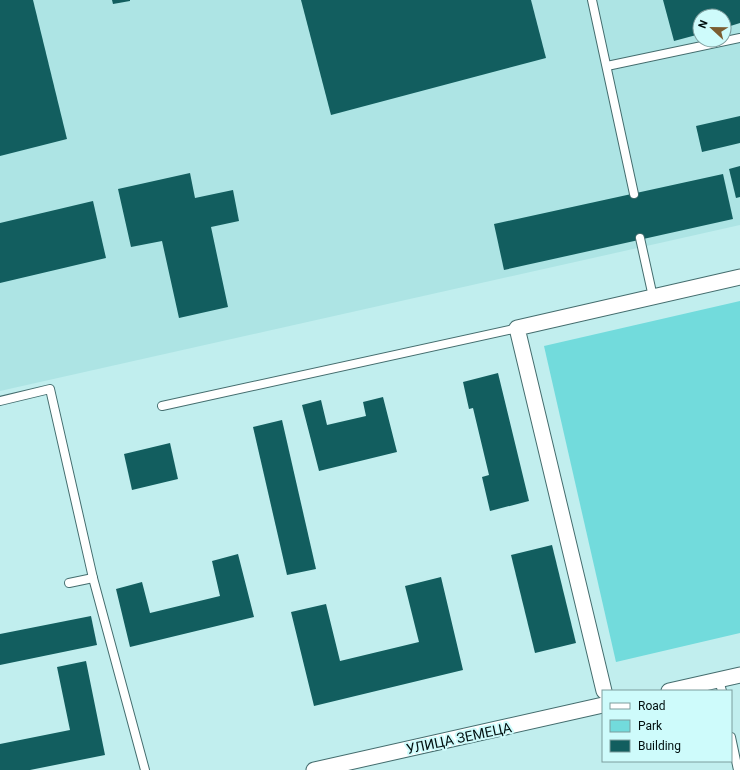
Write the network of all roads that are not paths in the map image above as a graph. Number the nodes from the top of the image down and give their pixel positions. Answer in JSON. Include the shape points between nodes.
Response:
{"nodes":[{"id":1,"x":592,"y":0,"type":"edge"},
{"id":2,"x":740,"y":38,"type":"edge"},
{"id":3,"x":607,"y":66,"type":"junction"},
{"id":4,"x":634,"y":194,"type":"dead end"},
{"id":5,"x":640,"y":238,"type":"dead end"},
{"id":6,"x":740,"y":277,"type":"edge"},
{"id":7,"x":653,"y":297,"type":"junction"},
{"id":8,"x":518,"y":328,"type":"junction"},
{"id":9,"x":0,"y":401,"type":"edge"},
{"id":10,"x":162,"y":406,"type":"dead end"},
{"id":11,"x":93,"y":578,"type":"junction"},
{"id":12,"x":69,"y":583,"type":"dead end"},
{"id":13,"x":740,"y":675,"type":"edge"},
{"id":14,"x":720,"y":686,"type":"edge"},
{"id":15,"x":604,"y":690,"type":"edge"},
{"id":16,"x":679,"y":690,"type":"edge"},
{"id":17,"x":602,"y":706,"type":"edge"},
{"id":18,"x":732,"y":742,"type":"edge"},
{"id":19,"x":145,"y":770,"type":"edge"},
{"id":20,"x":314,"y":770,"type":"edge"},
{"id":21,"x":738,"y":770,"type":"edge"}],
"edges":[{"from":1,"to":3,"type":"lane"},
{"from":2,"to":3,"type":"lane"},
{"from":3,"to":4,"type":"lane"},
{"from":5,"to":7,"type":"lane"},
{"from":6,"to":7,"type":"street"},
{"from":7,"to":8,"type":"street"},
{"from":8,"to":10,"type":"lane"},
{"from":8,"to":15,"type":"street"},
{"from":9,"to":11,"type":"lane","via":[[50,389]]},
{"from":11,"to":12,"type":"lane"},
{"from":11,"to":19,"type":"lane"},
{"from":13,"to":14,"type":"street"},
{"from":14,"to":16,"type":"street"},
{"from":17,"to":20,"type":"street","name":"УЛИЦА ЗЕМЕЦА"},
{"from":18,"to":21,"type":"lane"}]}
